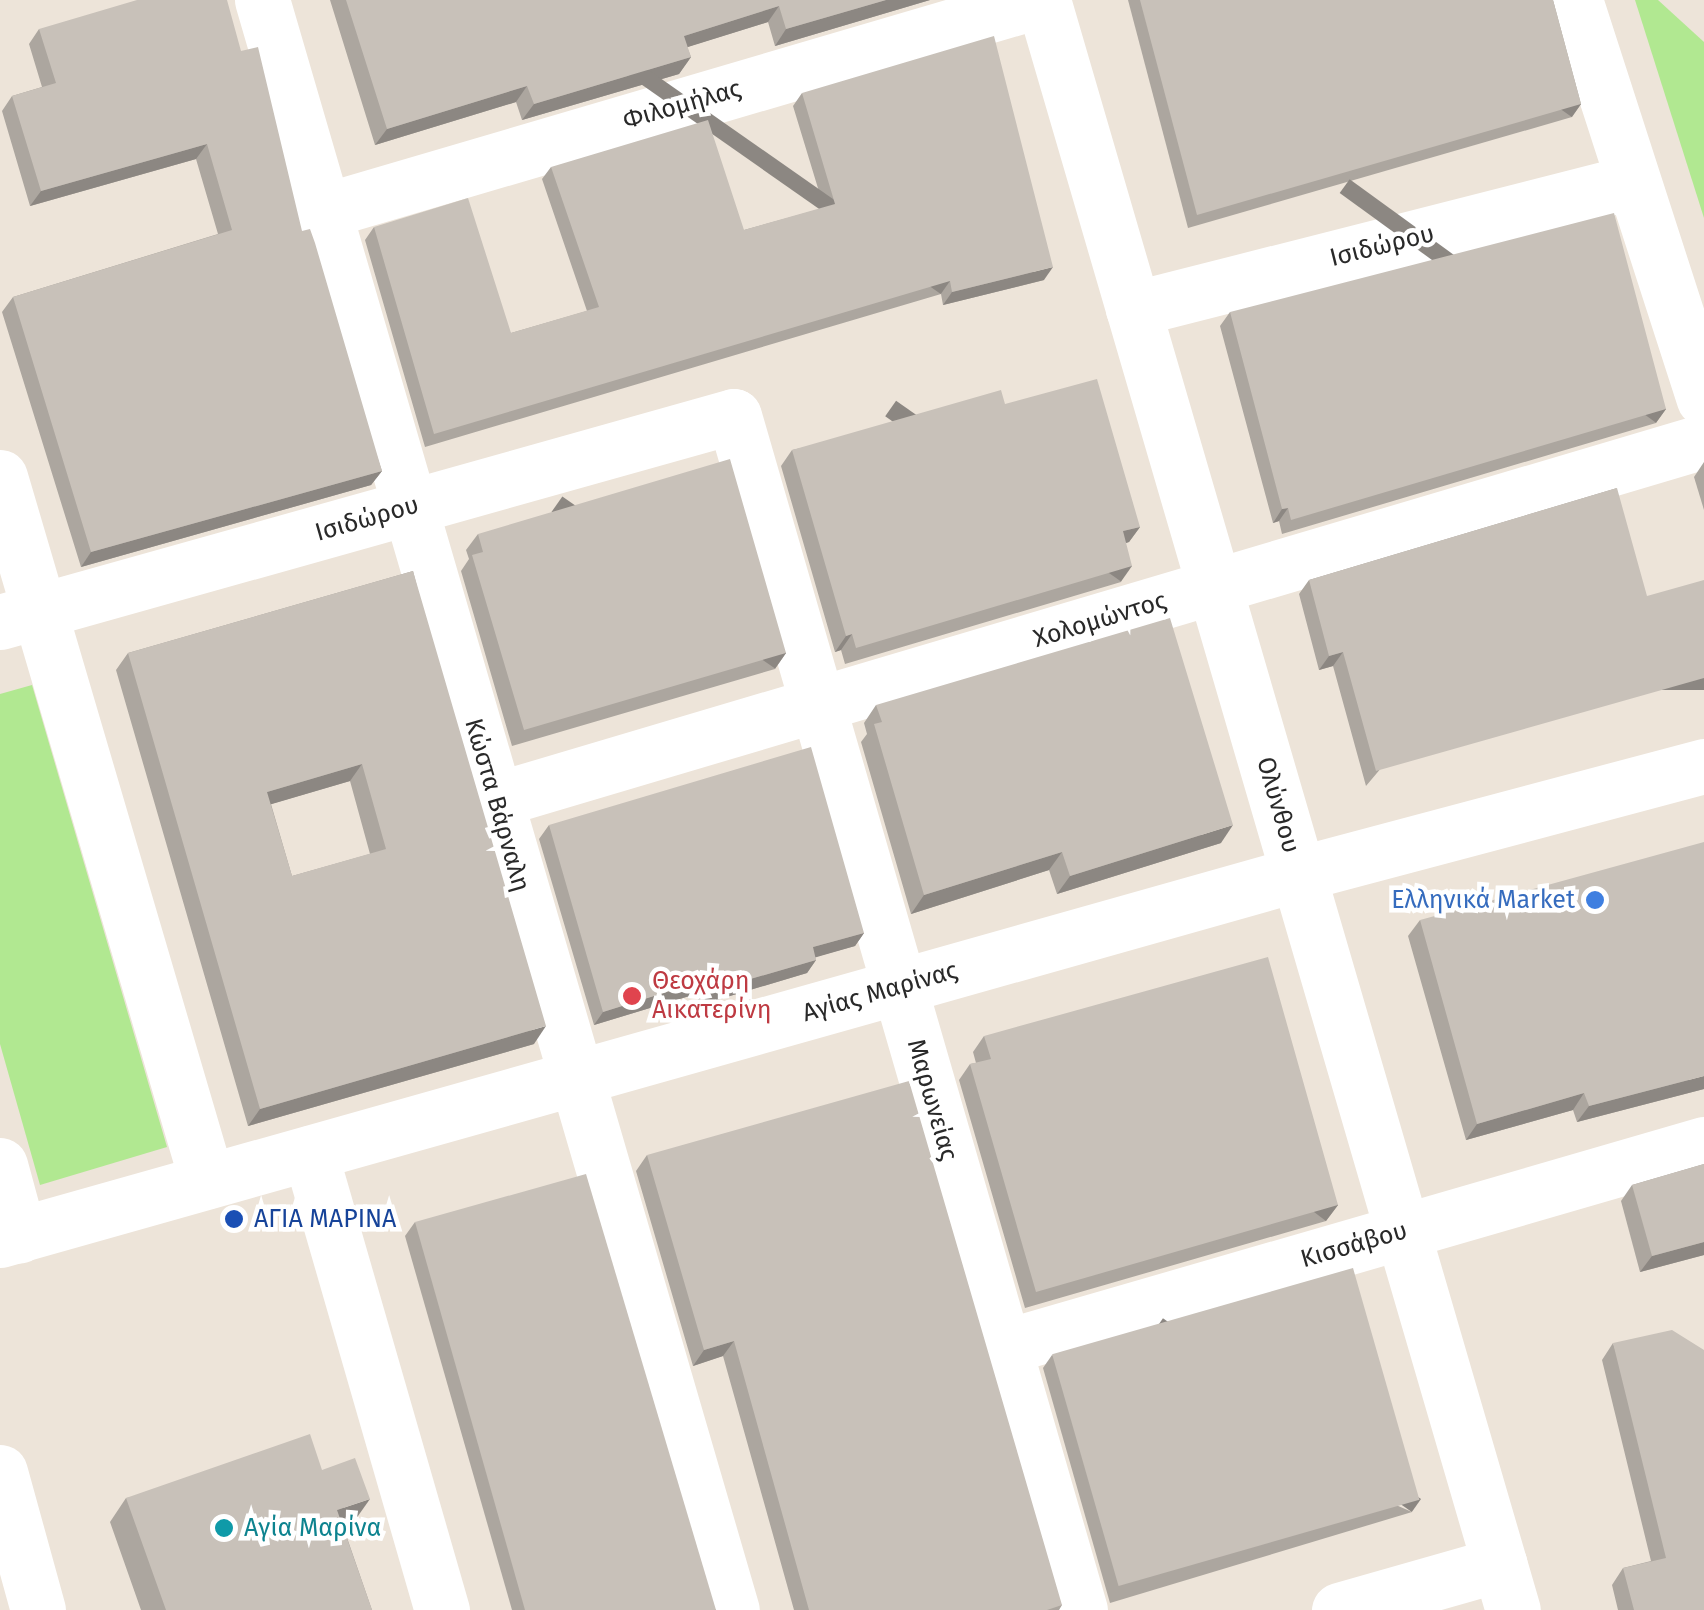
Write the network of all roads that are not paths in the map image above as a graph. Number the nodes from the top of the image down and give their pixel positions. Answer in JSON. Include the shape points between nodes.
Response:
{"nodes":[{"id":1,"x":262,"y":0,"type":"edge"},
{"id":2,"x":1042,"y":0,"type":"edge"},
{"id":3,"x":1575,"y":0,"type":"edge"},
{"id":4,"x":1632,"y":182,"type":"junction"},
{"id":5,"x":324,"y":211,"type":"junction"},
{"id":6,"x":1133,"y":309,"type":"junction"},
{"id":7,"x":1704,"y":399,"type":"edge"},
{"id":8,"x":734,"y":416,"type":"joint"},
{"id":9,"x":1704,"y":441,"type":"edge"},
{"id":10,"x":0,"y":477,"type":"edge"},
{"id":11,"x":410,"y":506,"type":"junction"},
{"id":12,"x":1214,"y":586,"type":"junction"},
{"id":13,"x":21,"y":616,"type":"edge"},
{"id":14,"x":817,"y":704,"type":"junction"},
{"id":15,"x":1704,"y":766,"type":"edge"},
{"id":16,"x":495,"y":800,"type":"junction"},
{"id":17,"x":1298,"y":874,"type":"junction"},
{"id":18,"x":899,"y":986,"type":"junction"},
{"id":19,"x":576,"y":1078,"type":"junction"},
{"id":20,"x":1704,"y":1144,"type":"edge"},
{"id":21,"x":310,"y":1153,"type":"junction"},
{"id":22,"x":0,"y":1165,"type":"edge"},
{"id":23,"x":207,"y":1182,"type":"junction"},
{"id":24,"x":1402,"y":1231,"type":"junction"},
{"id":25,"x":10,"y":1238,"type":"edge"},
{"id":26,"x":1004,"y":1347,"type":"junction"},
{"id":27,"x":0,"y":1472,"type":"edge"},
{"id":28,"x":1506,"y":1587,"type":"edge"},
{"id":29,"x":38,"y":1610,"type":"edge"},
{"id":30,"x":442,"y":1610,"type":"edge"},
{"id":31,"x":732,"y":1610,"type":"edge"},
{"id":32,"x":1080,"y":1610,"type":"edge"},
{"id":33,"x":1338,"y":1610,"type":"edge"}],
"edges":[{"from":1,"to":5,"type":"street","name":"Κώστα Βάρναλη"},
{"from":2,"to":5,"type":"street","name":"Φιλομήλας"},
{"from":2,"to":6,"type":"street","name":"Ολύνθου"},
{"from":3,"to":4,"type":"street"},
{"from":4,"to":6,"type":"street","name":"Ισιδώρου"},
{"from":4,"to":7,"type":"street"},
{"from":5,"to":11,"type":"street","name":"Κώστα Βάρναλη"},
{"from":6,"to":12,"type":"street","name":"Ολύνθου"},
{"from":8,"to":11,"type":"street","name":"Ισιδώρου"},
{"from":8,"to":14,"type":"street","name":"Μαρωνείας"},
{"from":9,"to":12,"type":"street","name":"Χολομώντος"},
{"from":10,"to":13,"type":"street"},
{"from":11,"to":13,"type":"street","name":"Ισιδώρου"},
{"from":11,"to":16,"type":"street","name":"Κώστα Βάρναλη"},
{"from":12,"to":14,"type":"street","name":"Χολομώντος"},
{"from":12,"to":17,"type":"street","name":"Ολύνθου"},
{"from":13,"to":23,"type":"street"},
{"from":14,"to":16,"type":"street","name":"Χολομώντος"},
{"from":14,"to":18,"type":"street","name":"Μαρωνείας"},
{"from":15,"to":17,"type":"street","name":"Αγίας Μαρίνας"},
{"from":16,"to":19,"type":"street","name":"Κώστα Βάρναλη"},
{"from":17,"to":18,"type":"street","name":"Αγίας Μαρίνας"},
{"from":17,"to":24,"type":"street","name":"Ολύνθου"},
{"from":18,"to":19,"type":"street","name":"Αγίας Μαρίνας"},
{"from":18,"to":26,"type":"street","name":"Μαρωνείας"},
{"from":19,"to":21,"type":"street","name":"Αγίας Μαρίνας"},
{"from":19,"to":31,"type":"street","name":"Κώστα Βάρναλη"},
{"from":20,"to":24,"type":"street","name":"Κισσάβου"},
{"from":21,"to":23,"type":"street","name":"Αγίας Μαρίνας"},
{"from":21,"to":30,"type":"street"},
{"from":22,"to":25,"type":"street"},
{"from":23,"to":25,"type":"street","name":"Αγίας Μαρίνας"},
{"from":24,"to":26,"type":"street","name":"Κισσάβου"},
{"from":24,"to":28,"type":"street","name":"Ολύνθου"},
{"from":26,"to":32,"type":"street","name":"Μαρωνείας"},
{"from":27,"to":29,"type":"street"},
{"from":28,"to":33,"type":"street"}]}
